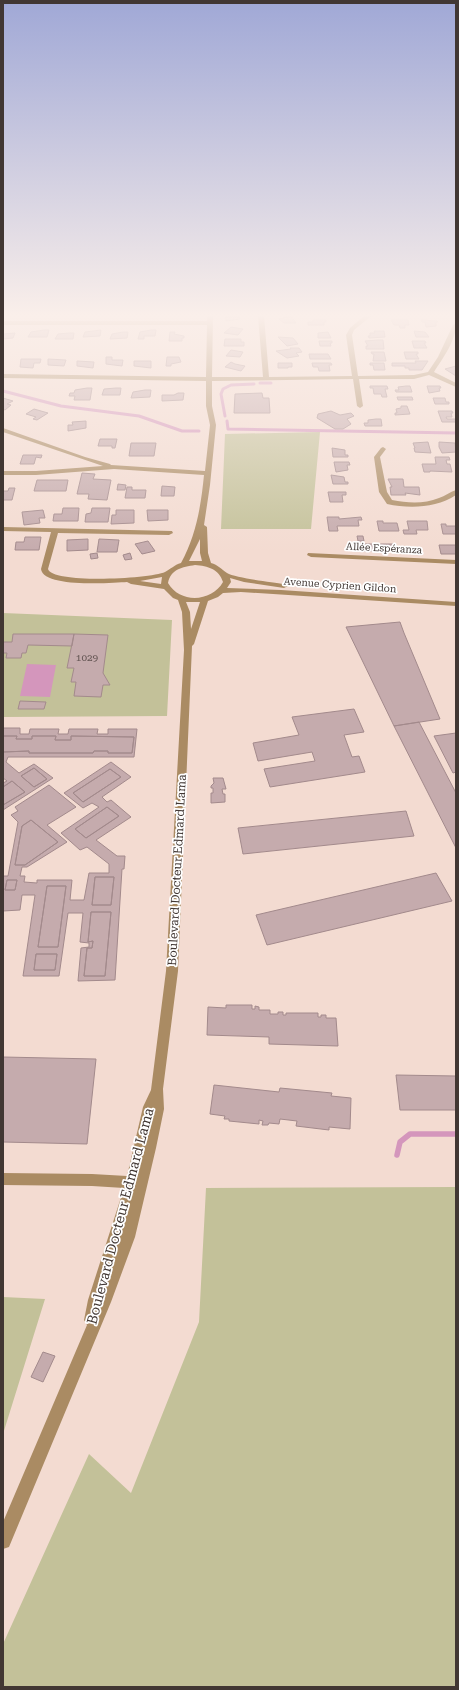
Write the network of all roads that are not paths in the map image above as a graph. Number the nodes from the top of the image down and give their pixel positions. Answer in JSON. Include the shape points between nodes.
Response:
{"nodes":[{"id":1,"x":209,"y":395,"type":"edge"},
{"id":2,"x":358,"y":395,"type":"edge"},
{"id":3,"x":360,"y":406,"type":"dead end"},
{"id":4,"x":3,"y":430,"type":"edge"},
{"id":5,"x":383,"y":449,"type":"dead end"},
{"id":6,"x":83,"y":458,"type":"junction"},
{"id":7,"x":114,"y":467,"type":"junction"},
{"id":8,"x":77,"y":470,"type":"junction"},
{"id":9,"x":3,"y":473,"type":"edge"},
{"id":10,"x":207,"y":473,"type":"junction"},
{"id":11,"x":456,"y":492,"type":"edge"},
{"id":12,"x":203,"y":508,"type":"junction"},
{"id":13,"x":3,"y":530,"type":"edge"},
{"id":14,"x":55,"y":530,"type":"junction"},
{"id":15,"x":169,"y":533,"type":"dead end"},
{"id":16,"x":311,"y":555,"type":"dead end"},
{"id":17,"x":456,"y":562,"type":"edge"},
{"id":18,"x":184,"y":564,"type":"junction"},
{"id":19,"x":207,"y":564,"type":"junction"},
{"id":20,"x":166,"y":574,"type":"junction"},
{"id":21,"x":226,"y":575,"type":"junction"},
{"id":22,"x":124,"y":580,"type":"junction"},
{"id":23,"x":165,"y":587,"type":"junction"},
{"id":24,"x":222,"y":591,"type":"junction"},
{"id":25,"x":182,"y":598,"type":"junction"},
{"id":26,"x":456,"y":598,"type":"edge"},
{"id":27,"x":205,"y":599,"type":"junction"},
{"id":28,"x":456,"y":604,"type":"edge"},
{"id":29,"x":188,"y":650,"type":"junction"},
{"id":30,"x":3,"y":1179,"type":"edge"},
{"id":31,"x":137,"y":1183,"type":"junction"},
{"id":32,"x":3,"y":1541,"type":"edge"}],
"edges":[{"from":1,"to":10,"type":"street","via":[[213,425]]},
{"from":2,"to":3,"type":"street"},
{"from":4,"to":6,"type":"street"},
{"from":5,"to":11,"type":"street","via":[[377,457],[382,492],[390,502],[417,505],[442,501]]},
{"from":6,"to":7,"type":"street"},
{"from":6,"to":8,"type":"street"},
{"from":7,"to":8,"type":"street"},
{"from":7,"to":10,"type":"street"},
{"from":8,"to":9,"type":"street"},
{"from":10,"to":12,"type":"street"},
{"from":12,"to":18,"type":"street","via":[[197,537]]},
{"from":12,"to":19,"type":"street","via":[[204,553]]},
{"from":13,"to":14,"type":"street"},
{"from":14,"to":15,"type":"street"},
{"from":14,"to":22,"type":"street","via":[[46,561],[45,570],[49,576],[62,579]]},
{"from":16,"to":17,"type":"street","name":"Allée Espéranza"},
{"from":18,"to":19,"type":"street"},
{"from":18,"to":20,"type":"street"},
{"from":19,"to":21,"type":"street","via":[[220,569]]},
{"from":20,"to":22,"type":"street"},
{"from":20,"to":23,"type":"street"},
{"from":21,"to":24,"type":"street","via":[[227,582]]},
{"from":21,"to":26,"type":"street","name":"Avenue Cyprien Gildon","via":[[283,586]]},
{"from":22,"to":23,"type":"street"},
{"from":23,"to":25,"type":"street","via":[[171,594]]},
{"from":24,"to":27,"type":"street"},
{"from":24,"to":28,"type":"street","name":"Avenue Cyprien Gildon","via":[[281,592]]},
{"from":25,"to":27,"type":"street"},
{"from":25,"to":29,"type":"street","name":"Boulevard Docteur Edmard Lama","via":[[186,612]]},
{"from":27,"to":29,"type":"street","name":"Boulevard Docteur Edmard Lama"},
{"from":29,"to":31,"type":"street","name":"Boulevard Docteur Edmard Lama","via":[[172,971],[157,1089],[158,1109]]},
{"from":30,"to":31,"type":"street"},
{"from":31,"to":32,"type":"street","name":"Boulevard Docteur Edmard Lama","via":[[128,1237],[104,1302]]}]}
